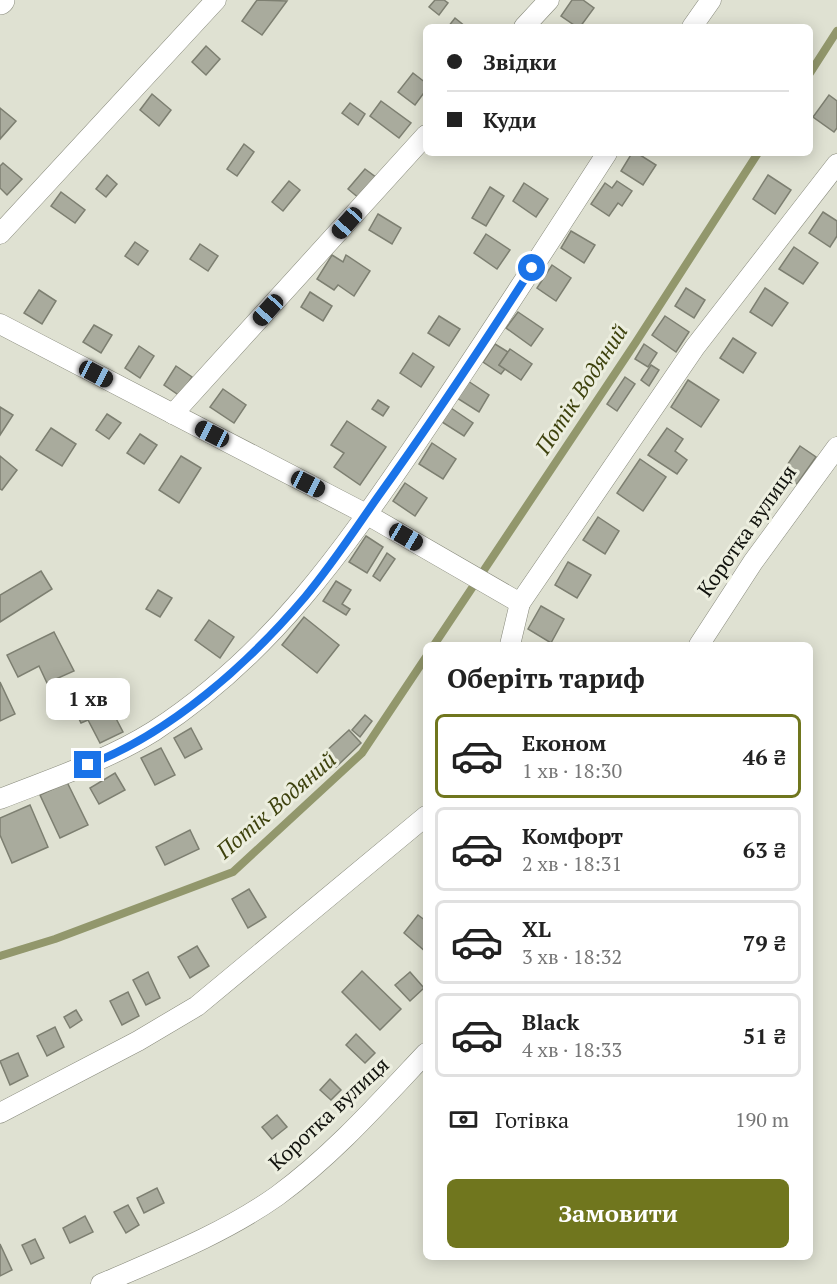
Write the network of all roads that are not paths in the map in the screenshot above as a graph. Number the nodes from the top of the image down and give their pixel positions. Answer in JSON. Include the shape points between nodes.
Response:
{"nodes":[{"id":1,"x":216,"y":0,"type":"edge"},
{"id":2,"x":549,"y":0,"type":"edge"},
{"id":3,"x":711,"y":0,"type":"edge"},
{"id":4,"x":527,"y":24,"type":"edge"},
{"id":5,"x":694,"y":24,"type":"edge"},
{"id":6,"x":423,"y":138,"type":"edge"},
{"id":7,"x":605,"y":156,"type":"edge"},
{"id":8,"x":837,"y":164,"type":"edge"},
{"id":9,"x":0,"y":234,"type":"edge"},
{"id":10,"x":0,"y":324,"type":"edge"},
{"id":11,"x":173,"y":414,"type":"junction"},
{"id":12,"x":837,"y":447,"type":"edge"},
{"id":13,"x":366,"y":514,"type":"junction"},
{"id":14,"x":520,"y":603,"type":"junction"},
{"id":15,"x":511,"y":642,"type":"edge"},
{"id":16,"x":701,"y":642,"type":"edge"},
{"id":17,"x":0,"y":799,"type":"edge"},
{"id":18,"x":423,"y":818,"type":"edge"},
{"id":19,"x":423,"y":1056,"type":"edge"},
{"id":20,"x":0,"y":1113,"type":"edge"},
{"id":21,"x":101,"y":1284,"type":"edge"}],
"edges":[{"from":1,"to":9,"type":"street"},
{"from":2,"to":4,"type":"street"},
{"from":3,"to":5,"type":"street"},
{"from":6,"to":11,"type":"street"},
{"from":7,"to":13,"type":"street","via":[[470,365]]},
{"from":8,"to":14,"type":"street","via":[[695,346]]},
{"from":10,"to":11,"type":"street"},
{"from":11,"to":13,"type":"street"},
{"from":12,"to":16,"type":"street","name":"Коротка вулиця","via":[[753,562]]},
{"from":13,"to":14,"type":"street"},
{"from":13,"to":17,"type":"street","via":[[306,596],[272,634],[195,702],[110,756]]},
{"from":14,"to":15,"type":"street"},
{"from":18,"to":20,"type":"street","via":[[197,1006]]},
{"from":19,"to":21,"type":"street","name":"Коротка вулиця","via":[[321,1160],[276,1196],[228,1226]]}]}
